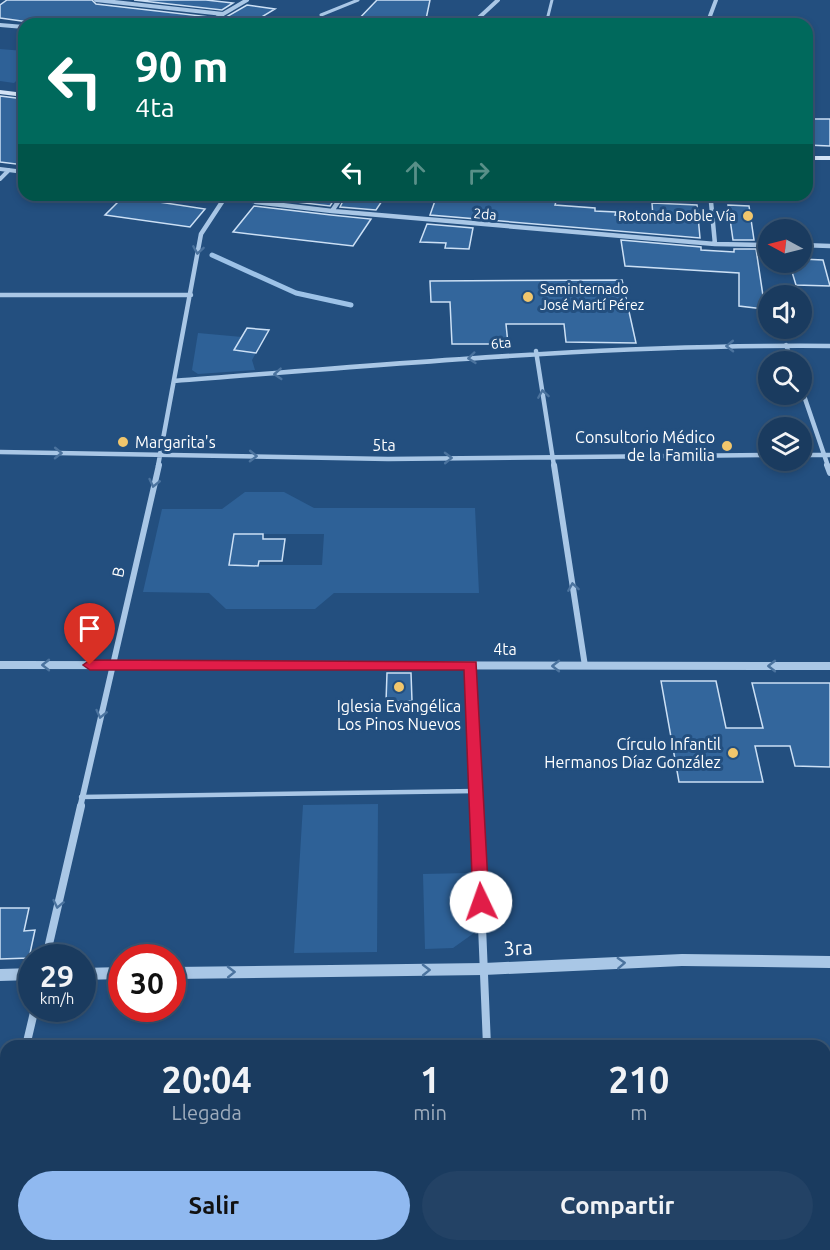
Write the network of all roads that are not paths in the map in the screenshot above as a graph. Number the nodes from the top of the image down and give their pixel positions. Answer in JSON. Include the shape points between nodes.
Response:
{"nodes":[{"id":1,"x":96,"y":0,"type":"edge"},
{"id":2,"x":247,"y":0,"type":"edge"},
{"id":3,"x":358,"y":0,"type":"edge"},
{"id":4,"x":498,"y":0,"type":"edge"},
{"id":5,"x":552,"y":0,"type":"edge"},
{"id":6,"x":716,"y":0,"type":"edge"},
{"id":7,"x":223,"y":14,"type":"junction"},
{"id":8,"x":321,"y":15,"type":"dead end"},
{"id":9,"x":216,"y":18,"type":"edge"},
{"id":10,"x":478,"y":18,"type":"edge"},
{"id":11,"x":548,"y":18,"type":"edge"},
{"id":12,"x":708,"y":18,"type":"edge"},
{"id":13,"x":0,"y":25,"type":"edge"},
{"id":14,"x":18,"y":26,"type":"edge"},
{"id":15,"x":0,"y":85,"type":"edge"},
{"id":16,"x":18,"y":87,"type":"edge"},
{"id":17,"x":0,"y":92,"type":"edge"},
{"id":18,"x":18,"y":94,"type":"edge"},
{"id":19,"x":813,"y":158,"type":"edge"},
{"id":20,"x":830,"y":158,"type":"edge"},
{"id":21,"x":813,"y":165,"type":"edge"},
{"id":22,"x":830,"y":165,"type":"edge"},
{"id":23,"x":0,"y":169,"type":"edge"},
{"id":24,"x":9,"y":170,"type":"junction"},
{"id":25,"x":18,"y":171,"type":"edge"},
{"id":26,"x":0,"y":179,"type":"edge"},
{"id":27,"x":222,"y":201,"type":"edge"},
{"id":28,"x":249,"y":201,"type":"edge"},
{"id":29,"x":338,"y":201,"type":"edge"},
{"id":30,"x":711,"y":201,"type":"edge"},
{"id":31,"x":332,"y":211,"type":"junction"},
{"id":32,"x":715,"y":244,"type":"junction"},
{"id":33,"x":758,"y":245,"type":"edge"},
{"id":34,"x":812,"y":245,"type":"edge"},
{"id":35,"x":830,"y":246,"type":"edge"},
{"id":36,"x":0,"y":295,"type":"edge"},
{"id":37,"x":191,"y":295,"type":"junction"},
{"id":38,"x":830,"y":338,"type":"edge"},
{"id":39,"x":786,"y":345,"type":"junction"},
{"id":40,"x":823,"y":345,"type":"junction"},
{"id":41,"x":830,"y":346,"type":"edge"},
{"id":42,"x":536,"y":351,"type":"junction"},
{"id":43,"x":788,"y":351,"type":"edge"},
{"id":44,"x":174,"y":381,"type":"junction"},
{"id":45,"x":808,"y":405,"type":"edge"},
{"id":46,"x":0,"y":452,"type":"edge"},
{"id":47,"x":161,"y":454,"type":"junction"},
{"id":48,"x":758,"y":455,"type":"edge"},
{"id":49,"x":827,"y":455,"type":"edge"},
{"id":50,"x":552,"y":457,"type":"junction"},
{"id":51,"x":830,"y":473,"type":"edge"},
{"id":52,"x":0,"y":665,"type":"edge"},
{"id":53,"x":113,"y":665,"type":"junction"},
{"id":54,"x":471,"y":665,"type":"junction"},
{"id":55,"x":585,"y":666,"type":"junction"},
{"id":56,"x":830,"y":666,"type":"edge"},
{"id":57,"x":476,"y":791,"type":"junction"},
{"id":58,"x":81,"y":796,"type":"junction"},
{"id":59,"x":49,"y":944,"type":"edge"},
{"id":60,"x":830,"y":962,"type":"edge"},
{"id":61,"x":484,"y":969,"type":"junction"},
{"id":62,"x":186,"y":973,"type":"edge"},
{"id":63,"x":18,"y":974,"type":"edge"},
{"id":64,"x":0,"y":975,"type":"edge"},
{"id":65,"x":31,"y":1022,"type":"edge"},
{"id":66,"x":27,"y":1040,"type":"edge"},
{"id":67,"x":487,"y":1040,"type":"edge"}],
"edges":[{"from":1,"to":7,"type":"street"},
{"from":2,"to":7,"type":"street"},
{"from":3,"to":8,"type":"lane"},
{"from":4,"to":10,"type":"street"},
{"from":5,"to":11,"type":"lane"},
{"from":6,"to":12,"type":"street"},
{"from":7,"to":9,"type":"street"},
{"from":13,"to":14,"type":"street"},
{"from":15,"to":16,"type":"main road"},
{"from":17,"to":18,"type":"main road"},
{"from":19,"to":20,"type":"main road"},
{"from":21,"to":22,"type":"main road"},
{"from":23,"to":24,"type":"street"},
{"from":24,"to":25,"type":"street"},
{"from":24,"to":26,"type":"street"},
{"from":27,"to":37,"type":"street","name":"B","one_way":true,"via":[[201,234]]},
{"from":28,"to":31,"type":"street","name":"2da"},
{"from":29,"to":31,"type":"street"},
{"from":30,"to":32,"type":"street"},
{"from":31,"to":32,"type":"street","name":"2da"},
{"from":32,"to":33,"type":"street","name":"2da"},
{"from":34,"to":35,"type":"street"},
{"from":36,"to":37,"type":"street"},
{"from":37,"to":44,"type":"street","name":"B"},
{"from":38,"to":40,"type":"street"},
{"from":39,"to":40,"type":"street","name":"6ta"},
{"from":39,"to":42,"type":"street","name":"6ta","one_way":true},
{"from":39,"to":43,"type":"street"},
{"from":40,"to":41,"type":"street","name":"6ta"},
{"from":42,"to":44,"type":"street","name":"6ta","one_way":true},
{"from":50,"to":42,"type":"street","one_way":true},
{"from":44,"to":47,"type":"street","name":"B"},
{"from":45,"to":49,"type":"street"},
{"from":46,"to":47,"type":"street","name":"5ta","one_way":true},
{"from":47,"to":50,"type":"street","name":"5ta","one_way":true,"via":[[388,459]]},
{"from":47,"to":53,"type":"street","name":"B","one_way":true},
{"from":48,"to":50,"type":"street","name":"5ta"},
{"from":49,"to":51,"type":"street"},
{"from":55,"to":50,"type":"street","one_way":true},
{"from":53,"to":52,"type":"street","name":"4ta","one_way":true},
{"from":53,"to":54,"type":"street","name":"4ta"},
{"from":53,"to":58,"type":"street","name":"B","one_way":true},
{"from":55,"to":54,"type":"street","name":"4ta","one_way":true},
{"from":54,"to":57,"type":"street"},
{"from":56,"to":55,"type":"street","name":"4ta","one_way":true},
{"from":57,"to":58,"type":"lane"},
{"from":57,"to":61,"type":"street"},
{"from":58,"to":59,"type":"street","name":"B","one_way":true},
{"from":61,"to":60,"type":"street","name":"3ra","one_way":true,"via":[[682,960]]},
{"from":62,"to":61,"type":"street","name":"3ra","one_way":true},
{"from":61,"to":67,"type":"street"},
{"from":63,"to":64,"type":"street"},
{"from":65,"to":66,"type":"street"}]}
